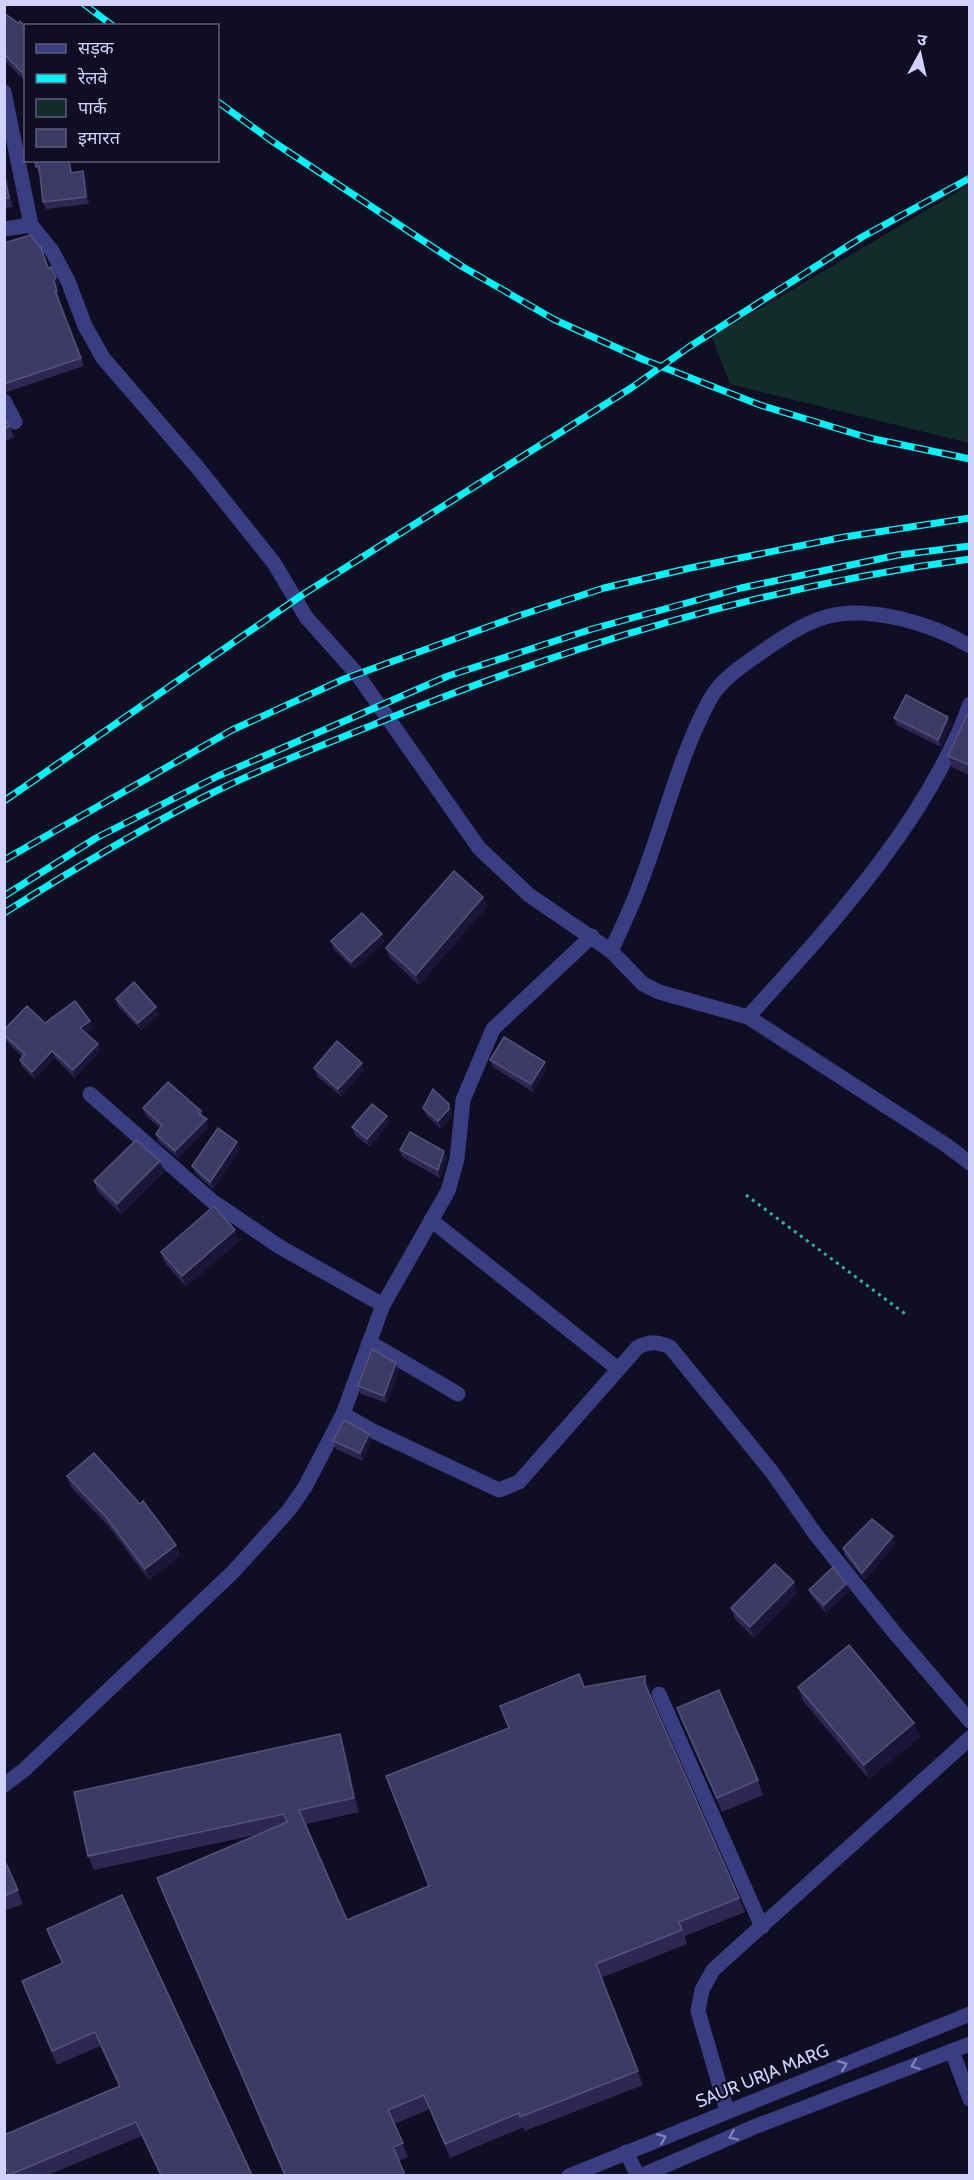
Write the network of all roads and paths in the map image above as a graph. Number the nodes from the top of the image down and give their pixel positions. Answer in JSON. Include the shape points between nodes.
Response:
{"nodes":[{"id":1,"x":5,"y":97,"type":"edge"},
{"id":2,"x":31,"y":225,"type":"junction"},
{"id":3,"x":4,"y":229,"type":"edge"},
{"id":4,"x":4,"y":401,"type":"edge"},
{"id":5,"x":15,"y":422,"type":"dead end"},
{"id":6,"x":969,"y":646,"type":"edge"},
{"id":7,"x":969,"y":704,"type":"edge"},
{"id":8,"x":592,"y":936,"type":"junction"},
{"id":9,"x":611,"y":951,"type":"junction"},
{"id":10,"x":748,"y":1017,"type":"junction"},
{"id":11,"x":90,"y":1094,"type":"dead end"},
{"id":12,"x":969,"y":1163,"type":"edge"},
{"id":13,"x":746,"y":1195,"type":"dead end"},
{"id":14,"x":431,"y":1220,"type":"junction"},
{"id":15,"x":383,"y":1305,"type":"junction"},
{"id":16,"x":908,"y":1316,"type":"dead end"},
{"id":17,"x":369,"y":1342,"type":"junction"},
{"id":18,"x":618,"y":1369,"type":"junction"},
{"id":19,"x":458,"y":1394,"type":"dead end"},
{"id":20,"x":343,"y":1414,"type":"junction"},
{"id":21,"x":659,"y":1694,"type":"dead end"},
{"id":22,"x":969,"y":1721,"type":"edge"},
{"id":23,"x":969,"y":1738,"type":"edge"},
{"id":24,"x":4,"y":1785,"type":"edge"},
{"id":25,"x":762,"y":1927,"type":"junction"},
{"id":26,"x":969,"y":2014,"type":"edge"},
{"id":27,"x":969,"y":2044,"type":"edge"},
{"id":28,"x":952,"y":2051,"type":"junction"},
{"id":29,"x":969,"y":2099,"type":"edge"},
{"id":30,"x":727,"y":2111,"type":"junction"},
{"id":31,"x":627,"y":2152,"type":"junction"},
{"id":32,"x":569,"y":2175,"type":"edge"},
{"id":33,"x":639,"y":2175,"type":"edge"}],
"edges":[{"from":1,"to":2,"type":"street"},
{"from":2,"to":3,"type":"street"},
{"from":2,"to":8,"type":"street","via":[[52,251],[103,358],[274,562],[306,617],[357,674],[479,848],[529,895]]},
{"from":4,"to":5,"type":"street"},
{"from":6,"to":9,"type":"street","via":[[927,626],[850,611],[793,630],[737,669],[710,699],[679,766],[636,897]]},
{"from":7,"to":10,"type":"street","via":[[945,760],[890,847],[819,938]]},
{"from":8,"to":9,"type":"street"},
{"from":8,"to":14,"type":"street","via":[[493,1029],[463,1100],[454,1176]]},
{"from":9,"to":10,"type":"street","via":[[643,984],[659,992]]},
{"from":10,"to":12,"type":"street"},
{"from":11,"to":15,"type":"street","via":[[212,1201],[280,1248]]},
{"from":13,"to":16,"type":"path"},
{"from":14,"to":15,"type":"street"},
{"from":14,"to":18,"type":"street"},
{"from":15,"to":17,"type":"street"},
{"from":17,"to":19,"type":"street"},
{"from":17,"to":20,"type":"street"},
{"from":18,"to":20,"type":"street","via":[[519,1482],[499,1490]]},
{"from":18,"to":22,"type":"street","via":[[647,1342],[670,1347],[772,1472],[816,1535]]},
{"from":20,"to":24,"type":"street","via":[[304,1487],[234,1572]]},
{"from":21,"to":25,"type":"street"},
{"from":23,"to":25,"type":"street"},
{"from":25,"to":30,"type":"street","via":[[713,1970],[702,1990],[698,2011]]},
{"from":30,"to":26,"type":"street","name":"SAUR URJA MARG","one_way":true},
{"from":27,"to":28,"type":"street"},
{"from":28,"to":29,"type":"street"},
{"from":28,"to":33,"type":"street","one_way":true},
{"from":31,"to":30,"type":"street","name":"SAUR URJA MARG","one_way":true},
{"from":31,"to":32,"type":"street","name":"SAUR URJA MARG"},
{"from":31,"to":33,"type":"street"}]}
